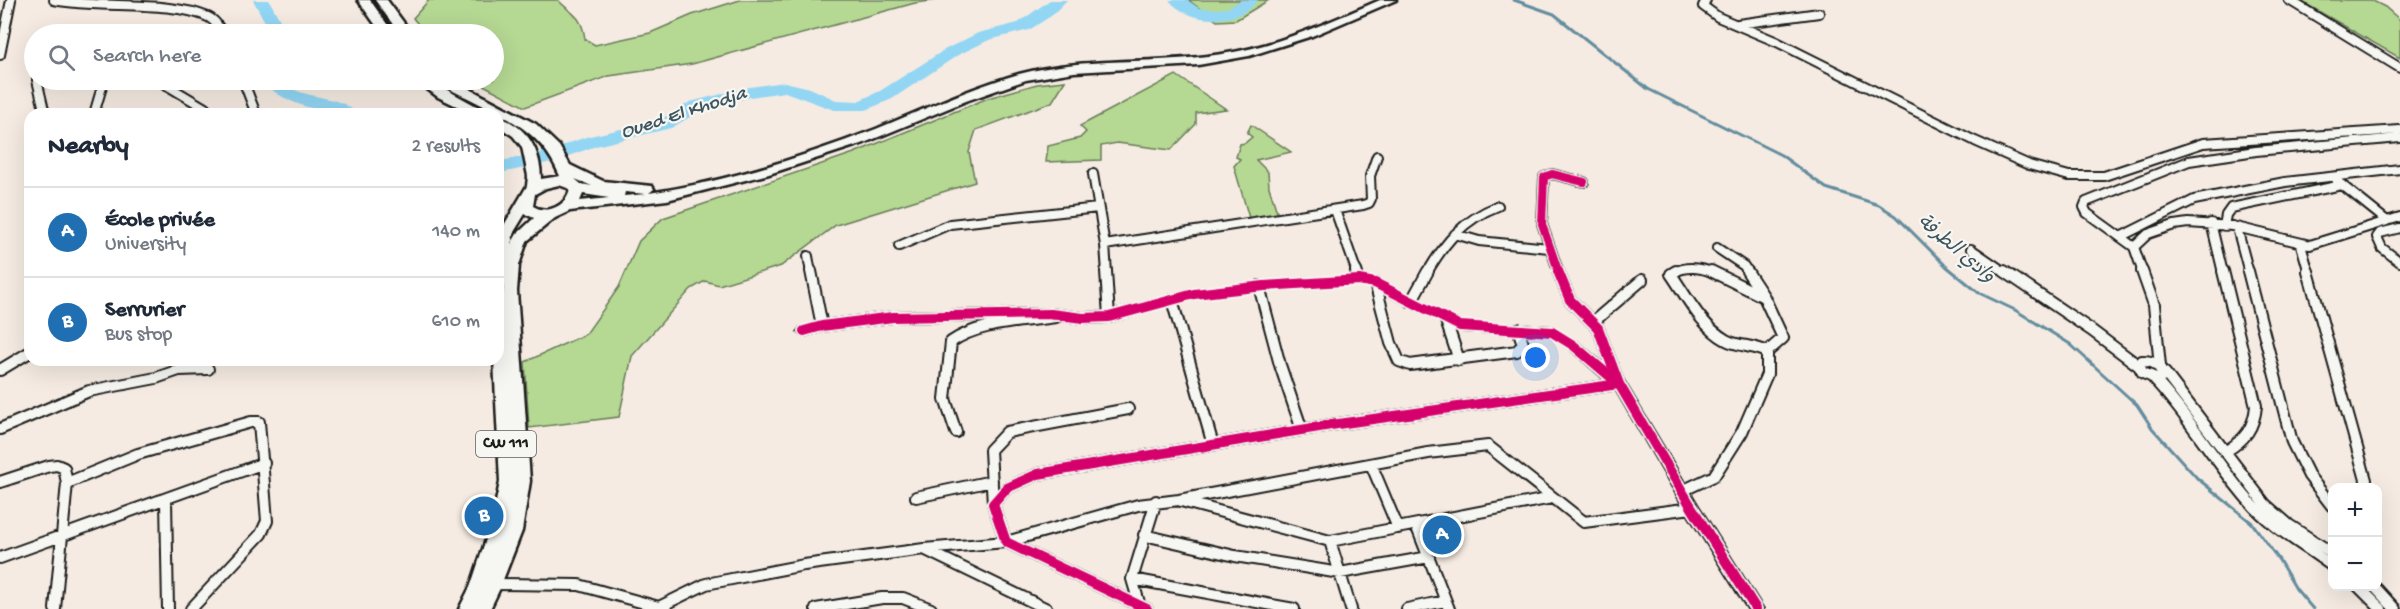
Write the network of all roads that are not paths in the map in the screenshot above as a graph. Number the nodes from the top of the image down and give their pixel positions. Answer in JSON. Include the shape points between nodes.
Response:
{"nodes":[{"id":1,"x":11,"y":0,"type":"edge"},
{"id":2,"x":54,"y":0,"type":"edge"},
{"id":3,"x":364,"y":0,"type":"edge"},
{"id":4,"x":381,"y":0,"type":"edge"},
{"id":5,"x":387,"y":0,"type":"edge"},
{"id":6,"x":1372,"y":0,"type":"edge"},
{"id":7,"x":1390,"y":0,"type":"edge"},
{"id":8,"x":1706,"y":0,"type":"edge"},
{"id":9,"x":2289,"y":0,"type":"edge"},
{"id":10,"x":1819,"y":13,"type":"dead end"},
{"id":11,"x":393,"y":14,"type":"junction"},
{"id":12,"x":216,"y":24,"type":"edge"},
{"id":13,"x":381,"y":24,"type":"edge"},
{"id":14,"x":400,"y":24,"type":"edge"},
{"id":15,"x":1734,"y":25,"type":"junction"},
{"id":16,"x":0,"y":55,"type":"edge"},
{"id":17,"x":2400,"y":68,"type":"edge"},
{"id":18,"x":39,"y":90,"type":"edge"},
{"id":19,"x":101,"y":90,"type":"edge"},
{"id":20,"x":175,"y":90,"type":"edge"},
{"id":21,"x":247,"y":90,"type":"edge"},
{"id":22,"x":437,"y":90,"type":"edge"},
{"id":23,"x":462,"y":90,"type":"edge"},
{"id":24,"x":44,"y":108,"type":"edge"},
{"id":25,"x":96,"y":108,"type":"edge"},
{"id":26,"x":205,"y":108,"type":"edge"},
{"id":27,"x":254,"y":108,"type":"edge"},
{"id":28,"x":472,"y":108,"type":"edge"},
{"id":29,"x":496,"y":108,"type":"edge"},
{"id":30,"x":504,"y":112,"type":"edge"},
{"id":31,"x":504,"y":124,"type":"edge"},
{"id":32,"x":2400,"y":130,"type":"edge"},
{"id":33,"x":2400,"y":138,"type":"edge"},
{"id":34,"x":1377,"y":156,"type":"dead end"},
{"id":35,"x":563,"y":164,"type":"junction"},
{"id":36,"x":2400,"y":169,"type":"edge"},
{"id":37,"x":1093,"y":174,"type":"dead end"},
{"id":38,"x":2333,"y":177,"type":"junction"},
{"id":39,"x":1584,"y":182,"type":"dead end"},
{"id":40,"x":573,"y":185,"type":"junction"},
{"id":41,"x":2342,"y":185,"type":"junction"},
{"id":42,"x":534,"y":188,"type":"junction"},
{"id":43,"x":643,"y":194,"type":"junction"},
{"id":44,"x":524,"y":203,"type":"junction"},
{"id":45,"x":1498,"y":206,"type":"dead end"},
{"id":46,"x":567,"y":207,"type":"junction"},
{"id":47,"x":1098,"y":208,"type":"junction"},
{"id":48,"x":1335,"y":210,"type":"junction"},
{"id":49,"x":550,"y":214,"type":"junction"},
{"id":50,"x":2400,"y":217,"type":"edge"},
{"id":51,"x":2387,"y":220,"type":"junction"},
{"id":52,"x":2211,"y":223,"type":"junction"},
{"id":53,"x":2223,"y":225,"type":"junction"},
{"id":54,"x":2237,"y":228,"type":"junction"},
{"id":55,"x":2400,"y":228,"type":"edge"},
{"id":56,"x":1455,"y":234,"type":"junction"},
{"id":57,"x":2120,"y":237,"type":"junction"},
{"id":58,"x":520,"y":241,"type":"junction"},
{"id":59,"x":504,"y":243,"type":"edge"},
{"id":60,"x":1105,"y":245,"type":"junction"},
{"id":61,"x":2301,"y":245,"type":"junction"},
{"id":62,"x":899,"y":246,"type":"dead end"},
{"id":63,"x":1549,"y":248,"type":"junction"},
{"id":64,"x":1717,"y":248,"type":"dead end"},
{"id":65,"x":2134,"y":248,"type":"junction"},
{"id":66,"x":1971,"y":249,"type":"dead end"},
{"id":67,"x":808,"y":256,"type":"dead end"},
{"id":68,"x":2400,"y":262,"type":"edge"},
{"id":69,"x":1359,"y":280,"type":"junction"},
{"id":70,"x":1642,"y":280,"type":"dead end"},
{"id":71,"x":1375,"y":283,"type":"junction"},
{"id":72,"x":1259,"y":286,"type":"junction"},
{"id":73,"x":1764,"y":297,"type":"junction"},
{"id":74,"x":1172,"y":300,"type":"junction"},
{"id":75,"x":1411,"y":302,"type":"junction"},
{"id":76,"x":1070,"y":315,"type":"junction"},
{"id":77,"x":1109,"y":317,"type":"junction"},
{"id":78,"x":1446,"y":321,"type":"junction"},
{"id":79,"x":1593,"y":322,"type":"junction"},
{"id":80,"x":822,"y":326,"type":"junction"},
{"id":81,"x":1518,"y":329,"type":"junction"},
{"id":82,"x":804,"y":331,"type":"dead end"},
{"id":83,"x":1767,"y":352,"type":"junction"},
{"id":84,"x":24,"y":356,"type":"edge"},
{"id":85,"x":1460,"y":360,"type":"junction"},
{"id":86,"x":502,"y":366,"type":"edge"},
{"id":87,"x":2139,"y":366,"type":"junction"},
{"id":88,"x":208,"y":369,"type":"dead end"},
{"id":89,"x":2162,"y":369,"type":"junction"},
{"id":90,"x":0,"y":370,"type":"edge"},
{"id":91,"x":2153,"y":378,"type":"junction"},
{"id":92,"x":1619,"y":384,"type":"junction"},
{"id":93,"x":1128,"y":409,"type":"dead end"},
{"id":94,"x":0,"y":428,"type":"edge"},
{"id":95,"x":1302,"y":430,"type":"junction"},
{"id":96,"x":956,"y":432,"type":"dead end"},
{"id":97,"x":1213,"y":445,"type":"junction"},
{"id":98,"x":2226,"y":452,"type":"junction"},
{"id":99,"x":264,"y":463,"type":"junction"},
{"id":100,"x":1371,"y":464,"type":"junction"},
{"id":101,"x":992,"y":481,"type":"junction"},
{"id":102,"x":0,"y":482,"type":"edge"},
{"id":103,"x":67,"y":483,"type":"junction"},
{"id":104,"x":2366,"y":483,"type":"edge"},
{"id":105,"x":1682,"y":491,"type":"junction"},
{"id":106,"x":916,"y":498,"type":"dead end"},
{"id":107,"x":1552,"y":498,"type":"junction"},
{"id":108,"x":166,"y":500,"type":"junction"},
{"id":109,"x":1179,"y":500,"type":"junction"},
{"id":110,"x":1156,"y":501,"type":"junction"},
{"id":111,"x":2328,"y":501,"type":"edge"},
{"id":112,"x":993,"y":504,"type":"junction"},
{"id":113,"x":1692,"y":508,"type":"junction"},
{"id":114,"x":1416,"y":525,"type":"junction"},
{"id":115,"x":1398,"y":528,"type":"junction"},
{"id":116,"x":1144,"y":535,"type":"junction"},
{"id":117,"x":60,"y":537,"type":"junction"},
{"id":118,"x":1330,"y":541,"type":"junction"},
{"id":119,"x":1006,"y":542,"type":"junction"},
{"id":120,"x":924,"y":549,"type":"junction"},
{"id":121,"x":2328,"y":550,"type":"edge"},
{"id":122,"x":1429,"y":557,"type":"junction"},
{"id":123,"x":0,"y":558,"type":"edge"},
{"id":124,"x":2328,"y":563,"type":"edge"},
{"id":125,"x":1340,"y":573,"type":"junction"},
{"id":126,"x":1132,"y":579,"type":"junction"},
{"id":127,"x":487,"y":585,"type":"junction"},
{"id":128,"x":2363,"y":591,"type":"edge"},
{"id":129,"x":2379,"y":591,"type":"edge"},
{"id":130,"x":1447,"y":605,"type":"edge"},
{"id":131,"x":664,"y":607,"type":"edge"},
{"id":132,"x":1144,"y":607,"type":"edge"},
{"id":133,"x":55,"y":609,"type":"edge"},
{"id":134,"x":168,"y":609,"type":"edge"},
{"id":135,"x":191,"y":609,"type":"edge"},
{"id":136,"x":468,"y":609,"type":"edge"},
{"id":137,"x":481,"y":609,"type":"edge"},
{"id":138,"x":816,"y":609,"type":"edge"},
{"id":139,"x":931,"y":609,"type":"edge"},
{"id":140,"x":1047,"y":609,"type":"edge"},
{"id":141,"x":1293,"y":609,"type":"edge"},
{"id":142,"x":1351,"y":609,"type":"edge"},
{"id":143,"x":1407,"y":609,"type":"edge"},
{"id":144,"x":1756,"y":609,"type":"edge"},
{"id":145,"x":2381,"y":609,"type":"edge"},
{"id":146,"x":2395,"y":609,"type":"edge"}],
"edges":[{"from":1,"to":16,"type":"street"},
{"from":2,"to":12,"type":"street","via":[[92,6],[187,8],[212,18]]},
{"from":3,"to":13,"type":"main road"},
{"from":4,"to":11,"type":"main road"},
{"from":5,"to":11,"type":"main road"},
{"from":6,"to":43,"type":"main road","via":[[1283,36],[1235,49],[1199,55],[1092,58],[1029,68],[970,86],[809,149]]},
{"from":7,"to":43,"type":"main road","via":[[1305,36],[1254,52],[1194,62],[1068,68],[1027,76],[779,166],[695,189]]},
{"from":8,"to":15,"type":"street","via":[[1706,9]]},
{"from":9,"to":17,"type":"street"},
{"from":10,"to":15,"type":"street"},
{"from":11,"to":14,"type":"main road"},
{"from":15,"to":32,"type":"street","via":[[1777,42],[2017,160],[2069,176],[2104,176],[2203,143]]},
{"from":18,"to":24,"type":"street"},
{"from":19,"to":25,"type":"street"},
{"from":20,"to":26,"type":"street"},
{"from":21,"to":27,"type":"street"},
{"from":22,"to":28,"type":"main road"},
{"from":23,"to":29,"type":"main road"},
{"from":30,"to":35,"type":"main road","via":[[547,140]]},
{"from":31,"to":42,"type":"main road","via":[[529,146]]},
{"from":33,"to":57,"type":"street","via":[[2188,161],[2086,202],[2087,213]]},
{"from":34,"to":48,"type":"street","via":[[1370,176],[1368,202]]},
{"from":35,"to":40,"type":"main road"},
{"from":35,"to":43,"type":"main road","via":[[601,185]]},
{"from":36,"to":38,"type":"street"},
{"from":37,"to":47,"type":"street"},
{"from":38,"to":41,"type":"street"},
{"from":38,"to":57,"type":"street","via":[[2194,200]]},
{"from":39,"to":63,"type":"street","via":[[1552,174],[1544,177],[1542,224]]},
{"from":40,"to":42,"type":"main road","via":[[552,181]]},
{"from":40,"to":43,"type":"main road","via":[[608,194]]},
{"from":40,"to":46,"type":"main road","via":[[576,198]]},
{"from":41,"to":51,"type":"street"},
{"from":41,"to":53,"type":"street","via":[[2231,208]]},
{"from":42,"to":44,"type":"main road"},
{"from":43,"to":46,"type":"main road"},
{"from":43,"to":58,"type":"main road","via":[[567,216]]},
{"from":44,"to":49,"type":"main road","via":[[529,212]]},
{"from":44,"to":59,"type":"main road"},
{"from":45,"to":56,"type":"street","via":[[1471,219]]},
{"from":46,"to":49,"type":"main road"},
{"from":47,"to":60,"type":"street"},
{"from":47,"to":62,"type":"street","via":[[950,224]]},
{"from":48,"to":60,"type":"street"},
{"from":48,"to":69,"type":"street"},
{"from":49,"to":58,"type":"main road"},
{"from":50,"to":51,"type":"street"},
{"from":51,"to":61,"type":"street"},
{"from":52,"to":53,"type":"street"},
{"from":52,"to":65,"type":"street","via":[[2187,221],[2164,227],[2138,240]]},
{"from":52,"to":98,"type":"street","via":[[2256,406],[2249,435]]},
{"from":53,"to":54,"type":"street"},
{"from":54,"to":61,"type":"street"},
{"from":54,"to":111,"type":"street","via":[[2292,442],[2308,477]]},
{"from":55,"to":68,"type":"street","via":[[2377,237],[2382,248]]},
{"from":56,"to":63,"type":"street","via":[[1479,241]]},
{"from":56,"to":75,"type":"street","via":[[1443,245]]},
{"from":57,"to":65,"type":"street"},
{"from":58,"to":127,"type":"main road","via":[[512,256],[510,291],[522,481],[513,531]]},
{"from":60,"to":77,"type":"street"},
{"from":61,"to":104,"type":"street"},
{"from":63,"to":79,"type":"street","via":[[1570,300]]},
{"from":64,"to":73,"type":"street","via":[[1744,266]]},
{"from":65,"to":89,"type":"street","via":[[2154,305]]},
{"from":66,"to":87,"type":"street"},
{"from":67,"to":80,"type":"street"},
{"from":69,"to":71,"type":"street"},
{"from":69,"to":72,"type":"street"},
{"from":70,"to":79,"type":"street"},
{"from":71,"to":75,"type":"street"},
{"from":71,"to":85,"type":"street","via":[[1399,361],[1410,365]]},
{"from":72,"to":74,"type":"street"},
{"from":72,"to":95,"type":"street"},
{"from":73,"to":83,"type":"street","via":[[1783,338]]},
{"from":73,"to":83,"type":"street","via":[[1700,267],[1671,274],[1713,333]]},
{"from":74,"to":77,"type":"street"},
{"from":74,"to":97,"type":"street"},
{"from":75,"to":78,"type":"street"},
{"from":76,"to":77,"type":"street"},
{"from":76,"to":80,"type":"street","via":[[893,317]]},
{"from":76,"to":96,"type":"street","via":[[955,337],[951,342],[945,399]]},
{"from":78,"to":81,"type":"street","via":[[1471,328]]},
{"from":78,"to":85,"type":"street"},
{"from":79,"to":92,"type":"street"},
{"from":80,"to":82,"type":"street"},
{"from":81,"to":85,"type":"street","via":[[1523,344],[1520,350]]},
{"from":81,"to":92,"type":"street","via":[[1552,332],[1564,338]]},
{"from":83,"to":105,"type":"street","via":[[1767,374],[1743,432],[1714,476]]},
{"from":84,"to":90,"type":"street"},
{"from":86,"to":127,"type":"main road","number":"CW 111","via":[[508,482]]},
{"from":87,"to":89,"type":"street","via":[[2146,360]]},
{"from":87,"to":91,"type":"street"},
{"from":88,"to":94,"type":"street","via":[[179,370],[89,391]]},
{"from":89,"to":91,"type":"street","via":[[2162,378]]},
{"from":89,"to":98,"type":"street"},
{"from":91,"to":124,"type":"street","via":[[2181,407],[2249,502]]},
{"from":92,"to":95,"type":"street"},
{"from":92,"to":105,"type":"street"},
{"from":93,"to":101,"type":"street","via":[[1007,432],[990,450]]},
{"from":95,"to":97,"type":"street"},
{"from":97,"to":112,"type":"street","via":[[1038,474],[1007,488]]},
{"from":98,"to":121,"type":"street","via":[[2272,511]]},
{"from":99,"to":103,"type":"street","via":[[259,422],[252,422],[138,454]]},
{"from":99,"to":108,"type":"street"},
{"from":99,"to":135,"type":"street","via":[[267,521],[261,534]]},
{"from":100,"to":107,"type":"street","via":[[1488,446]]},
{"from":100,"to":109,"type":"street"},
{"from":100,"to":115,"type":"street"},
{"from":101,"to":106,"type":"street"},
{"from":101,"to":112,"type":"street"},
{"from":102,"to":103,"type":"street","via":[[49,466],[62,466]]},
{"from":103,"to":117,"type":"street"},
{"from":105,"to":113,"type":"street"},
{"from":107,"to":113,"type":"street","via":[[1584,522]]},
{"from":107,"to":114,"type":"street"},
{"from":108,"to":117,"type":"street"},
{"from":108,"to":134,"type":"street"},
{"from":109,"to":110,"type":"street"},
{"from":109,"to":118,"type":"street"},
{"from":110,"to":116,"type":"street"},
{"from":110,"to":119,"type":"street"},
{"from":112,"to":119,"type":"street"},
{"from":113,"to":144,"type":"street"},
{"from":114,"to":115,"type":"street"},
{"from":114,"to":122,"type":"street"},
{"from":115,"to":118,"type":"street"},
{"from":116,"to":125,"type":"street","via":[[1235,556]]},
{"from":116,"to":126,"type":"street"},
{"from":117,"to":123,"type":"street"},
{"from":117,"to":133,"type":"street"},
{"from":118,"to":125,"type":"street"},
{"from":119,"to":120,"type":"street"},
{"from":119,"to":132,"type":"street"},
{"from":120,"to":131,"type":"street","via":[[804,565],[706,584]]},
{"from":120,"to":140,"type":"street"},
{"from":122,"to":125,"type":"street"},
{"from":122,"to":130,"type":"street"},
{"from":125,"to":142,"type":"street"},
{"from":126,"to":132,"type":"street"},
{"from":126,"to":141,"type":"street"},
{"from":127,"to":131,"type":"street","via":[[566,583]]},
{"from":127,"to":136,"type":"main road","number":"CW 111"},
{"from":127,"to":137,"type":"main road"},
{"from":128,"to":145,"type":"street"},
{"from":129,"to":146,"type":"street"},
{"from":130,"to":143,"type":"street"},
{"from":138,"to":139,"type":"street","via":[[882,598],[903,598]]}]}
